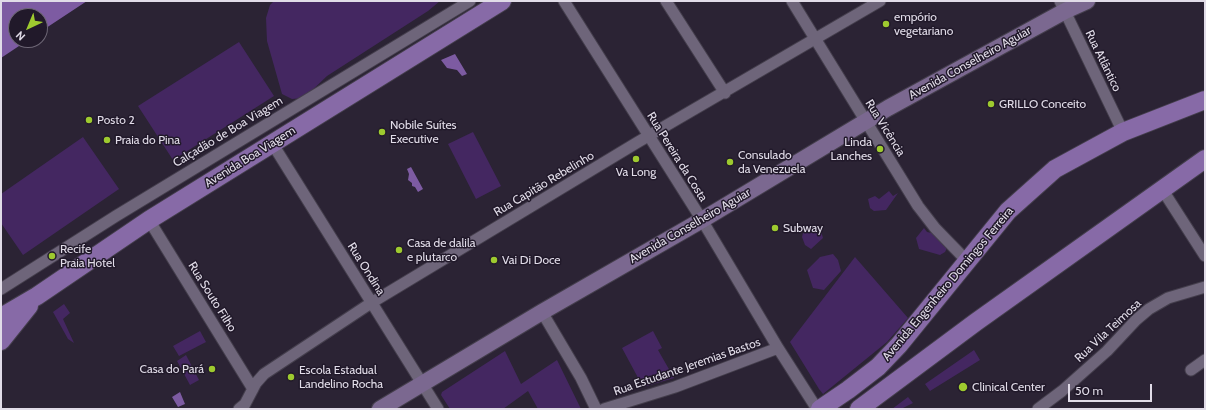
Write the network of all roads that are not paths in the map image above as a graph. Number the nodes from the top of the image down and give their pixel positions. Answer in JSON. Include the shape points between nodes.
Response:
{"nodes":[{"id":1,"x":470,"y":1,"type":"edge"},
{"id":2,"x":502,"y":1,"type":"edge"},
{"id":3,"x":564,"y":1,"type":"edge"},
{"id":4,"x":666,"y":1,"type":"edge"},
{"id":5,"x":792,"y":1,"type":"edge"},
{"id":6,"x":880,"y":1,"type":"edge"},
{"id":7,"x":1087,"y":1,"type":"edge"},
{"id":8,"x":1062,"y":6,"type":"edge"},
{"id":9,"x":815,"y":39,"type":"junction"},
{"id":10,"x":725,"y":93,"type":"junction"},
{"id":11,"x":1205,"y":100,"type":"edge"},
{"id":12,"x":866,"y":122,"type":"junction"},
{"id":13,"x":1123,"y":132,"type":"junction"},
{"id":14,"x":649,"y":136,"type":"junction"},
{"id":15,"x":272,"y":143,"type":"junction"},
{"id":16,"x":1205,"y":159,"type":"edge"},
{"id":17,"x":1162,"y":189,"type":"junction"},
{"id":18,"x":149,"y":220,"type":"junction"},
{"id":19,"x":702,"y":220,"type":"junction"},
{"id":20,"x":1205,"y":256,"type":"edge"},
{"id":21,"x":967,"y":261,"type":"junction"},
{"id":22,"x":1205,"y":287,"type":"edge"},
{"id":23,"x":1,"y":289,"type":"edge"},
{"id":24,"x":37,"y":296,"type":"junction"},
{"id":25,"x":371,"y":303,"type":"junction"},
{"id":26,"x":542,"y":312,"type":"junction"},
{"id":27,"x":1,"y":317,"type":"edge"},
{"id":28,"x":1,"y":341,"type":"edge"},
{"id":29,"x":778,"y":348,"type":"junction"},
{"id":30,"x":1205,"y":360,"type":"edge"},
{"id":31,"x":1191,"y":370,"type":"dead end"},
{"id":32,"x":422,"y":384,"type":"junction"},
{"id":33,"x":253,"y":389,"type":"junction"},
{"id":34,"x":239,"y":409,"type":"edge"},
{"id":35,"x":380,"y":409,"type":"edge"},
{"id":36,"x":438,"y":409,"type":"edge"},
{"id":37,"x":596,"y":409,"type":"edge"},
{"id":38,"x":604,"y":409,"type":"edge"},
{"id":39,"x":817,"y":409,"type":"edge"},
{"id":40,"x":820,"y":409,"type":"edge"},
{"id":41,"x":859,"y":409,"type":"edge"},
{"id":42,"x":1038,"y":409,"type":"edge"}],
"edges":[{"from":1,"to":23,"type":"street","name":"Calçadão de Boa Viagem","via":[[116,216]]},
{"from":2,"to":15,"type":"main road","name":"Avenida Boa Viagem"},
{"from":3,"to":14,"type":"street","name":"Rua Pereira da Costa"},
{"from":4,"to":10,"type":"street"},
{"from":5,"to":9,"type":"street","name":"Rua Vicência"},
{"from":6,"to":9,"type":"street","name":"Rua Capitão Rebelinho"},
{"from":7,"to":8,"type":"main road","name":"Avenida Conselheiro Aguiar"},
{"from":8,"to":12,"type":"main road","name":"Avenida Conselheiro Aguiar"},
{"from":8,"to":13,"type":"street","name":"Rua Atlântico"},
{"from":9,"to":10,"type":"street","name":"Rua Capitão Rebelinho"},
{"from":9,"to":12,"type":"street","name":"Rua Vicência"},
{"from":10,"to":14,"type":"street","name":"Rua Capitão Rebelinho"},
{"from":11,"to":13,"type":"main road","name":"Avenida Engenheiro Domingos Ferreira"},
{"from":12,"to":19,"type":"main road","name":"Avenida Conselheiro Aguiar"},
{"from":12,"to":21,"type":"street","name":"Rua Vicência","via":[[918,206]]},
{"from":13,"to":21,"type":"main road","name":"Avenida Engenheiro Domingos Ferreira","via":[[1055,169],[1008,211]]},
{"from":14,"to":19,"type":"street","name":"Rua Pereira da Costa"},
{"from":14,"to":25,"type":"street","name":"Rua Capitão Rebelinho"},
{"from":15,"to":18,"type":"main road","name":"Avenida Boa Viagem"},
{"from":15,"to":25,"type":"street","name":"Rua Ondina"},
{"from":16,"to":17,"type":"main road","name":"Avenida Engenheiro Domingos Ferreira"},
{"from":17,"to":20,"type":"street"},
{"from":17,"to":41,"type":"main road","name":"Avenida Engenheiro Domingos Ferreira"},
{"from":18,"to":24,"type":"main road","name":"Avenida Boa Viagem"},
{"from":18,"to":33,"type":"street","name":"Rua Souto Filho"},
{"from":19,"to":26,"type":"main road","name":"Avenida Conselheiro Aguiar"},
{"from":19,"to":29,"type":"street","name":"Rua Pereira da Costa"},
{"from":21,"to":40,"type":"main road","name":"Avenida Engenheiro Domingos Ferreira","via":[[899,345],[878,366]]},
{"from":22,"to":42,"type":"street","name":"Rua Vila Teimosa","via":[[1168,298],[1150,309],[1107,351]]},
{"from":24,"to":27,"type":"main road","name":"Avenida Boa Viagem"},
{"from":24,"to":28,"type":"main road"},
{"from":25,"to":32,"type":"street","name":"Rua Ondina"},
{"from":25,"to":33,"type":"street","name":"Rua Capitão Rebelinho","via":[[264,374]]},
{"from":26,"to":32,"type":"main road","name":"Avenida Conselheiro Aguiar"},
{"from":26,"to":37,"type":"street"},
{"from":29,"to":38,"type":"street","name":"Rua Estudante Jeremias Bastos","via":[[675,387]]},
{"from":29,"to":39,"type":"street","name":"Rua Pereira da Costa"},
{"from":30,"to":31,"type":"street"},
{"from":32,"to":35,"type":"main road","name":"Avenida Conselheiro Aguiar"},
{"from":32,"to":36,"type":"street","name":"Rua Ondina"},
{"from":33,"to":34,"type":"street","name":"Rua Capitão Rebelinho","via":[[245,404]]}]}
